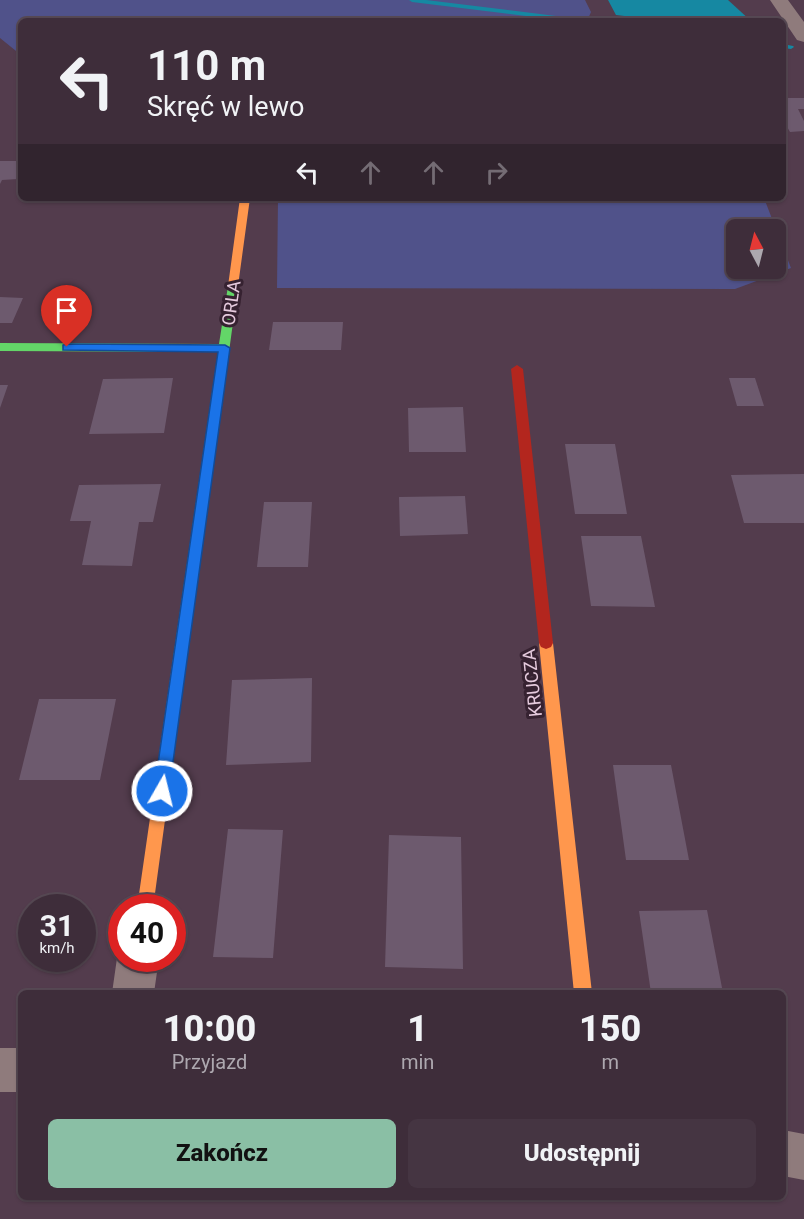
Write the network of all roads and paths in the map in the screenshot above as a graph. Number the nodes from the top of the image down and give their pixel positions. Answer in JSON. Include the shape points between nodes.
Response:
{"nodes":[{"id":1,"x":779,"y":0,"type":"edge"},
{"id":2,"x":804,"y":36,"type":"edge"},
{"id":3,"x":245,"y":201,"type":"edge"},
{"id":4,"x":0,"y":347,"type":"edge"},
{"id":5,"x":225,"y":348,"type":"junction"},
{"id":6,"x":517,"y":369,"type":"dead end"},
{"id":7,"x":147,"y":894,"type":"edge"},
{"id":8,"x":136,"y":972,"type":"edge"},
{"id":9,"x":133,"y":990,"type":"edge"},
{"id":10,"x":583,"y":990,"type":"edge"},
{"id":11,"x":0,"y":1070,"type":"edge"},
{"id":12,"x":18,"y":1070,"type":"edge"},
{"id":13,"x":786,"y":1154,"type":"edge"},
{"id":14,"x":804,"y":1157,"type":"edge"}],
"edges":[{"from":1,"to":2,"type":"street"},
{"from":3,"to":5,"type":"street","name":"ORLA"},
{"from":4,"to":5,"type":"street"},
{"from":5,"to":7,"type":"street","name":"ORLA"},
{"from":6,"to":10,"type":"street","name":"KRUCZA"},
{"from":8,"to":9,"type":"street"},
{"from":11,"to":12,"type":"street"},
{"from":13,"to":14,"type":"street"}]}
